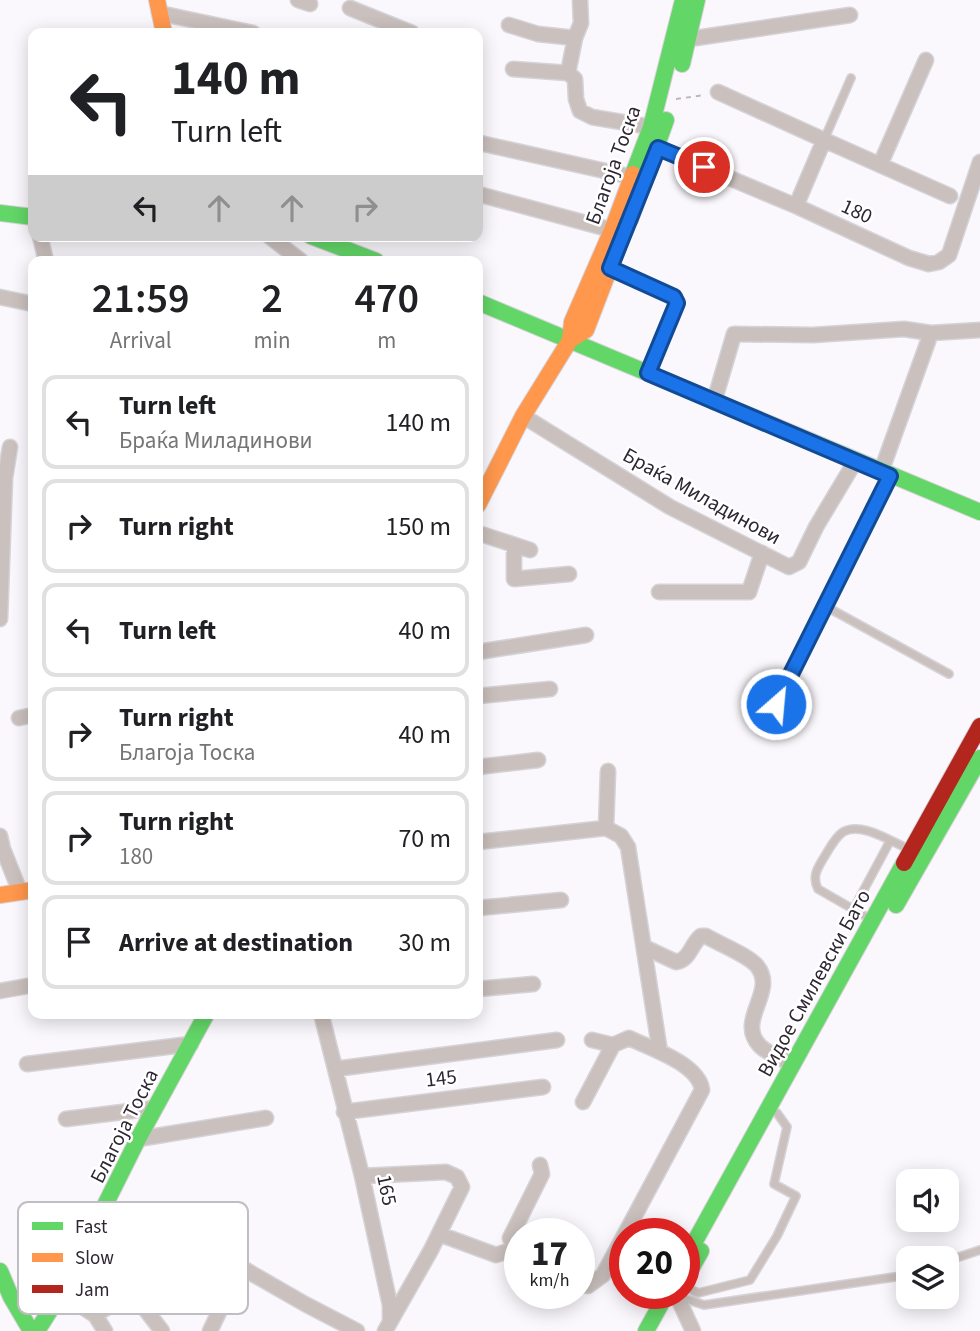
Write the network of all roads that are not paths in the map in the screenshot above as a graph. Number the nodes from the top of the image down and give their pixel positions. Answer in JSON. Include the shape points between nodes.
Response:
{"nodes":[{"id":1,"x":580,"y":0,"type":"edge"},
{"id":2,"x":683,"y":0,"type":"edge"},
{"id":3,"x":697,"y":0,"type":"edge"},
{"id":4,"x":158,"y":7,"type":"edge"},
{"id":5,"x":350,"y":8,"type":"dead end"},
{"id":6,"x":850,"y":15,"type":"dead end"},
{"id":7,"x":509,"y":25,"type":"dead end"},
{"id":8,"x":163,"y":28,"type":"edge"},
{"id":9,"x":235,"y":28,"type":"edge"},
{"id":10,"x":400,"y":28,"type":"edge"},
{"id":11,"x":575,"y":38,"type":"junction"},
{"id":12,"x":688,"y":39,"type":"junction"},
{"id":13,"x":926,"y":60,"type":"dead end"},
{"id":14,"x":513,"y":69,"type":"dead end"},
{"id":15,"x":568,"y":73,"type":"junction"},
{"id":16,"x":851,"y":78,"type":"dead end"},
{"id":17,"x":718,"y":92,"type":"road end"},
{"id":18,"x":651,"y":127,"type":"junction"},
{"id":19,"x":824,"y":140,"type":"junction"},
{"id":20,"x":483,"y":144,"type":"edge"},
{"id":21,"x":658,"y":148,"type":"junction"},
{"id":22,"x":980,"y":162,"type":"edge"},
{"id":23,"x":880,"y":165,"type":"junction"},
{"id":24,"x":632,"y":177,"type":"junction"},
{"id":25,"x":977,"y":181,"type":"edge"},
{"id":26,"x":483,"y":195,"type":"edge"},
{"id":27,"x":950,"y":196,"type":"dead end"},
{"id":28,"x":796,"y":206,"type":"junction"},
{"id":29,"x":0,"y":213,"type":"edge"},
{"id":30,"x":28,"y":216,"type":"edge"},
{"id":31,"x":612,"y":230,"type":"junction"},
{"id":32,"x":277,"y":242,"type":"edge"},
{"id":33,"x":338,"y":242,"type":"edge"},
{"id":34,"x":295,"y":256,"type":"edge"},
{"id":35,"x":366,"y":256,"type":"edge"},
{"id":36,"x":610,"y":268,"type":"junction"},
{"id":37,"x":0,"y":297,"type":"edge"},
{"id":38,"x":28,"y":303,"type":"edge"},
{"id":39,"x":483,"y":304,"type":"edge"},
{"id":40,"x":980,"y":330,"type":"edge"},
{"id":41,"x":931,"y":333,"type":"junction"},
{"id":42,"x":570,"y":340,"type":"junction"},
{"id":43,"x":648,"y":373,"type":"junction"},
{"id":44,"x":714,"y":402,"type":"junction"},
{"id":45,"x":523,"y":416,"type":"junction"},
{"id":46,"x":9,"y":447,"type":"dead end"},
{"id":47,"x":856,"y":460,"type":"junction"},
{"id":48,"x":885,"y":474,"type":"junction"},
{"id":49,"x":483,"y":495,"type":"edge"},
{"id":50,"x":980,"y":512,"type":"edge"},
{"id":51,"x":483,"y":535,"type":"edge"},
{"id":52,"x":514,"y":545,"type":"junction"},
{"id":53,"x":530,"y":550,"type":"dead end"},
{"id":54,"x":762,"y":553,"type":"junction"},
{"id":55,"x":569,"y":574,"type":"dead end"},
{"id":56,"x":1,"y":592,"type":"edge"},
{"id":57,"x":659,"y":592,"type":"dead end"},
{"id":58,"x":825,"y":606,"type":"junction"},
{"id":59,"x":0,"y":619,"type":"edge"},
{"id":60,"x":586,"y":635,"type":"dead end"},
{"id":61,"x":483,"y":651,"type":"edge"},
{"id":62,"x":949,"y":674,"type":"dead end"},
{"id":63,"x":550,"y":689,"type":"dead end"},
{"id":64,"x":483,"y":696,"type":"edge"},
{"id":65,"x":776,"y":704,"type":"dead end"},
{"id":66,"x":980,"y":726,"type":"edge"},
{"id":67,"x":980,"y":758,"type":"edge"},
{"id":68,"x":538,"y":760,"type":"dead end"},
{"id":69,"x":483,"y":767,"type":"edge"},
{"id":70,"x":608,"y":771,"type":"dead end"},
{"id":71,"x":606,"y":828,"type":"junction"},
{"id":72,"x":0,"y":836,"type":"edge"},
{"id":73,"x":483,"y":841,"type":"edge"},
{"id":74,"x":890,"y":841,"type":"junction"},
{"id":75,"x":911,"y":850,"type":"junction"},
{"id":76,"x":27,"y":891,"type":"edge"},
{"id":77,"x":0,"y":895,"type":"edge"},
{"id":78,"x":562,"y":900,"type":"dead end"},
{"id":79,"x":483,"y":908,"type":"edge"},
{"id":80,"x":853,"y":910,"type":"junction"},
{"id":81,"x":873,"y":920,"type":"junction"},
{"id":82,"x":644,"y":947,"type":"junction"},
{"id":83,"x":533,"y":984,"type":"dead end"},
{"id":84,"x":28,"y":986,"type":"edge"},
{"id":85,"x":483,"y":989,"type":"edge"},
{"id":86,"x":0,"y":991,"type":"edge"},
{"id":87,"x":204,"y":1019,"type":"edge"},
{"id":88,"x":322,"y":1019,"type":"edge"},
{"id":89,"x":557,"y":1040,"type":"dead end"},
{"id":90,"x":592,"y":1040,"type":"dead end"},
{"id":91,"x":191,"y":1044,"type":"junction"},
{"id":92,"x":612,"y":1045,"type":"junction"},
{"id":93,"x":660,"y":1052,"type":"junction"},
{"id":94,"x":27,"y":1064,"type":"dead end"},
{"id":95,"x":793,"y":1065,"type":"junction"},
{"id":96,"x":335,"y":1069,"type":"junction"},
{"id":97,"x":542,"y":1087,"type":"dead end"},
{"id":98,"x":583,"y":1102,"type":"dead end"},
{"id":99,"x":155,"y":1108,"type":"junction"},
{"id":100,"x":344,"y":1112,"type":"junction"},
{"id":101,"x":777,"y":1113,"type":"junction"},
{"id":102,"x":266,"y":1118,"type":"dead end"},
{"id":103,"x":66,"y":1119,"type":"dead end"},
{"id":104,"x":138,"y":1139,"type":"junction"},
{"id":105,"x":540,"y":1165,"type":"dead end"},
{"id":106,"x":362,"y":1176,"type":"junction"},
{"id":107,"x":108,"y":1202,"type":"edge"},
{"id":108,"x":520,"y":1218,"type":"edge"},
{"id":109,"x":700,"y":1232,"type":"edge"},
{"id":110,"x":439,"y":1234,"type":"junction"},
{"id":111,"x":980,"y":1250,"type":"edge"},
{"id":112,"x":700,"y":1252,"type":"edge"},
{"id":113,"x":504,"y":1253,"type":"edge"},
{"id":114,"x":959,"y":1257,"type":"edge"},
{"id":115,"x":0,"y":1271,"type":"edge"},
{"id":116,"x":248,"y":1272,"type":"edge"},
{"id":117,"x":896,"y":1277,"type":"edge"},
{"id":118,"x":595,"y":1282,"type":"edge"},
{"id":119,"x":700,"y":1292,"type":"edge"},
{"id":120,"x":700,"y":1303,"type":"edge"},
{"id":121,"x":18,"y":1307,"type":"edge"},
{"id":122,"x":663,"y":1309,"type":"edge"},
{"id":123,"x":668,"y":1309,"type":"edge"},
{"id":124,"x":683,"y":1309,"type":"edge"},
{"id":125,"x":22,"y":1314,"type":"edge"},
{"id":126,"x":46,"y":1314,"type":"edge"},
{"id":127,"x":149,"y":1314,"type":"edge"},
{"id":128,"x":218,"y":1314,"type":"edge"},
{"id":129,"x":95,"y":1315,"type":"edge"},
{"id":130,"x":387,"y":1326,"type":"edge"},
{"id":131,"x":34,"y":1331,"type":"edge"},
{"id":132,"x":106,"y":1331,"type":"edge"},
{"id":133,"x":162,"y":1331,"type":"edge"},
{"id":134,"x":210,"y":1331,"type":"edge"},
{"id":135,"x":357,"y":1331,"type":"edge"},
{"id":136,"x":646,"y":1331,"type":"edge"},
{"id":137,"x":658,"y":1331,"type":"edge"},
{"id":138,"x":693,"y":1331,"type":"edge"}],
"edges":[{"from":1,"to":11,"type":"street","via":[[581,23]]},
{"from":2,"to":18,"type":"street","name":"Благоја Тоска"},
{"from":3,"to":12,"type":"street","name":"Благоја Тоска"},
{"from":4,"to":8,"type":"street"},
{"from":4,"to":9,"type":"street"},
{"from":5,"to":10,"type":"street"},
{"from":6,"to":12,"type":"street"},
{"from":7,"to":11,"type":"street"},
{"from":11,"to":15,"type":"street"},
{"from":12,"to":21,"type":"street","name":"Благоја Тоска"},
{"from":13,"to":23,"type":"street"},
{"from":14,"to":15,"type":"street"},
{"from":15,"to":18,"type":"street","via":[[575,79],[580,111]]},
{"from":16,"to":19,"type":"lane"},
{"from":17,"to":19,"type":"street"},
{"from":18,"to":24,"type":"street","name":"Благоја Тоска"},
{"from":19,"to":23,"type":"street"},
{"from":19,"to":28,"type":"street"},
{"from":20,"to":24,"type":"street"},
{"from":21,"to":28,"type":"street","name":"180"},
{"from":21,"to":36,"type":"street","name":"Благоја Тоска"},
{"from":22,"to":25,"type":"street","name":"180"},
{"from":23,"to":27,"type":"street"},
{"from":24,"to":31,"type":"street","name":"Благоја Тоска"},
{"from":25,"to":28,"type":"street","name":"180","via":[[950,255],[929,264]]},
{"from":26,"to":31,"type":"street"},
{"from":29,"to":30,"type":"street"},
{"from":31,"to":42,"type":"street","name":"Благоја Тоска","via":[[572,322]]},
{"from":32,"to":34,"type":"street"},
{"from":33,"to":35,"type":"street"},
{"from":36,"to":42,"type":"street","name":"Благоја Тоска","via":[[586,330]]},
{"from":36,"to":43,"type":"lane","via":[[674,297],[677,303]]},
{"from":37,"to":38,"type":"street"},
{"from":39,"to":42,"type":"street"},
{"from":40,"to":41,"type":"street"},
{"from":41,"to":44,"type":"street","via":[[904,329],[734,334]]},
{"from":41,"to":48,"type":"street"},
{"from":42,"to":43,"type":"street"},
{"from":42,"to":45,"type":"street","name":"Благоја Тоска"},
{"from":43,"to":44,"type":"street"},
{"from":44,"to":47,"type":"street"},
{"from":45,"to":49,"type":"street","name":"Благоја Тоска"},
{"from":45,"to":54,"type":"street","name":"Браќа Миладинови","via":[[670,507]]},
{"from":46,"to":56,"type":"street"},
{"from":47,"to":48,"type":"street"},
{"from":47,"to":54,"type":"street","name":"Браќа Миладинови","via":[[799,562],[789,567]]},
{"from":48,"to":50,"type":"street"},
{"from":48,"to":58,"type":"lane"},
{"from":51,"to":52,"type":"street"},
{"from":52,"to":53,"type":"street"},
{"from":52,"to":55,"type":"street","via":[[514,579]]},
{"from":54,"to":57,"type":"street","via":[[749,592]]},
{"from":56,"to":59,"type":"street"},
{"from":58,"to":62,"type":"lane"},
{"from":58,"to":65,"type":"lane"},
{"from":60,"to":61,"type":"street"},
{"from":63,"to":64,"type":"street"},
{"from":66,"to":75,"type":"street","name":"Видое Смилевски Бато"},
{"from":67,"to":101,"type":"street","name":"Видое Смилевски Бато"},
{"from":68,"to":69,"type":"street"},
{"from":70,"to":71,"type":"street"},
{"from":71,"to":73,"type":"street"},
{"from":71,"to":82,"type":"street","via":[[621,836],[628,847]]},
{"from":72,"to":76,"type":"street"},
{"from":74,"to":75,"type":"lane"},
{"from":74,"to":80,"type":"lane"},
{"from":74,"to":80,"type":"lane","via":[[863,830],[842,833],[816,872],[818,889]]},
{"from":75,"to":81,"type":"street","name":"Видое Смилевски Бато"},
{"from":76,"to":77,"type":"street"},
{"from":78,"to":79,"type":"street"},
{"from":80,"to":81,"type":"lane"},
{"from":81,"to":95,"type":"street","name":"Видое Смилевски Бато"},
{"from":82,"to":93,"type":"street"},
{"from":82,"to":95,"type":"street","via":[[676,962],[686,958],[697,939],[706,936],[755,964],[765,985],[751,1021],[752,1035],[761,1048]]},
{"from":83,"to":85,"type":"street"},
{"from":84,"to":86,"type":"street"},
{"from":87,"to":91,"type":"street","name":"Благоја Тоска"},
{"from":88,"to":96,"type":"street","name":"165"},
{"from":89,"to":96,"type":"street"},
{"from":90,"to":92,"type":"street"},
{"from":91,"to":94,"type":"street"},
{"from":91,"to":99,"type":"street","name":"Благоја Тоска"},
{"from":92,"to":93,"type":"street","via":[[629,1038]]},
{"from":92,"to":98,"type":"street"},
{"from":93,"to":118,"type":"street","via":[[692,1071],[702,1090]]},
{"from":95,"to":109,"type":"street","name":"Видое Смилевски Бато"},
{"from":96,"to":100,"type":"street","name":"165"},
{"from":97,"to":100,"type":"street","name":"145"},
{"from":99,"to":103,"type":"street"},
{"from":99,"to":104,"type":"street","name":"Благоја Тоска"},
{"from":100,"to":106,"type":"street","name":"165"},
{"from":101,"to":112,"type":"street","name":"Видое Смилевски Бато"},
{"from":101,"to":119,"type":"lane","via":[[788,1127],[774,1184],[796,1196],[750,1280]]},
{"from":102,"to":104,"type":"street"},
{"from":104,"to":107,"type":"street","name":"Благоја Тоска"},
{"from":105,"to":108,"type":"street","via":[[542,1174]]},
{"from":106,"to":110,"type":"street","via":[[446,1172],[457,1177],[461,1191]]},
{"from":106,"to":130,"type":"street","name":"165","via":[[390,1305]]},
{"from":110,"to":113,"type":"street","via":[[496,1255]]},
{"from":110,"to":130,"type":"street"},
{"from":111,"to":114,"type":"lane"},
{"from":115,"to":121,"type":"street"},
{"from":116,"to":135,"type":"street"},
{"from":117,"to":120,"type":"lane"},
{"from":122,"to":136,"type":"street"},
{"from":123,"to":137,"type":"street"},
{"from":124,"to":138,"type":"street"},
{"from":125,"to":131,"type":"street"},
{"from":126,"to":131,"type":"street","name":"Благоја Тоска"},
{"from":127,"to":133,"type":"street"},
{"from":128,"to":134,"type":"street"},
{"from":129,"to":132,"type":"street"}]}
